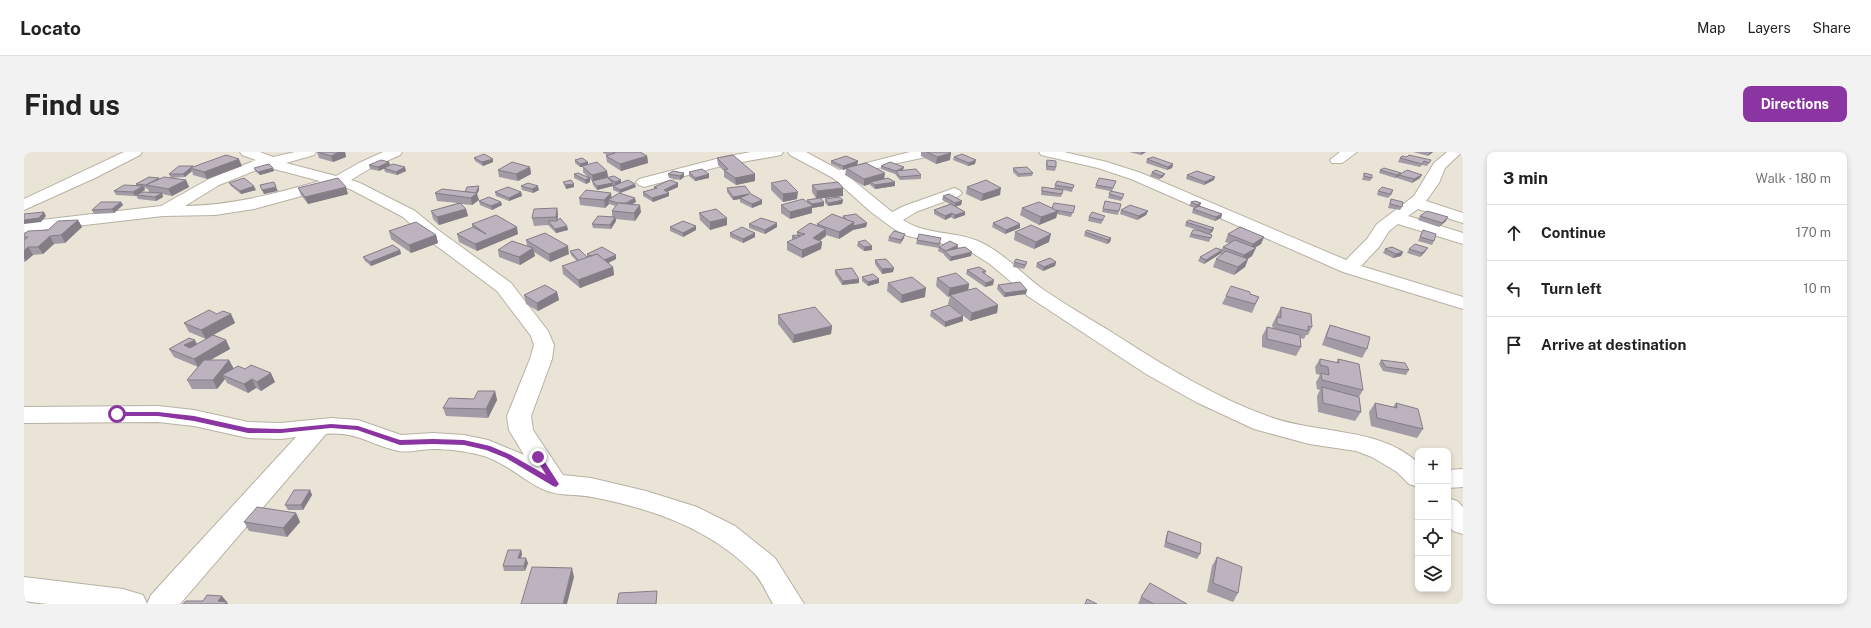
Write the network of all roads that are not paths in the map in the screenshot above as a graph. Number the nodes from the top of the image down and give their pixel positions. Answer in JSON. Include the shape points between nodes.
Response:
{"nodes":[{"id":1,"x":135,"y":152,"type":"edge"},
{"id":2,"x":247,"y":152,"type":"edge"},
{"id":3,"x":309,"y":152,"type":"edge"},
{"id":4,"x":395,"y":152,"type":"edge"},
{"id":5,"x":776,"y":152,"type":"edge"},
{"id":6,"x":795,"y":152,"type":"edge"},
{"id":7,"x":931,"y":152,"type":"edge"},
{"id":8,"x":1046,"y":152,"type":"edge"},
{"id":9,"x":1350,"y":152,"type":"edge"},
{"id":10,"x":1455,"y":152,"type":"edge"},
{"id":11,"x":270,"y":160,"type":"junction"},
{"id":12,"x":1337,"y":160,"type":"dead end"},
{"id":13,"x":838,"y":175,"type":"junction"},
{"id":14,"x":339,"y":181,"type":"junction"},
{"id":15,"x":644,"y":182,"type":"dead end"},
{"id":16,"x":954,"y":193,"type":"dead end"},
{"id":17,"x":1416,"y":203,"type":"junction"},
{"id":18,"x":24,"y":205,"type":"edge"},
{"id":19,"x":163,"y":211,"type":"junction"},
{"id":20,"x":1396,"y":218,"type":"junction"},
{"id":21,"x":1463,"y":218,"type":"edge"},
{"id":22,"x":892,"y":219,"type":"junction"},
{"id":23,"x":24,"y":227,"type":"edge"},
{"id":24,"x":1463,"y":239,"type":"edge"},
{"id":25,"x":1348,"y":268,"type":"junction"},
{"id":26,"x":1463,"y":303,"type":"edge"},
{"id":27,"x":24,"y":415,"type":"edge"},
{"id":28,"x":319,"y":427,"type":"junction"},
{"id":29,"x":1415,"y":475,"type":"edge"},
{"id":30,"x":1463,"y":478,"type":"edge"},
{"id":31,"x":1451,"y":479,"type":"edge"},
{"id":32,"x":556,"y":484,"type":"junction"},
{"id":33,"x":1451,"y":511,"type":"edge"},
{"id":34,"x":1463,"y":524,"type":"edge"},
{"id":35,"x":24,"y":589,"type":"edge"},
{"id":36,"x":132,"y":604,"type":"edge"},
{"id":37,"x":162,"y":604,"type":"edge"},
{"id":38,"x":789,"y":604,"type":"edge"}],
"edges":[{"from":1,"to":18,"type":"street"},
{"from":2,"to":11,"type":"street"},
{"from":3,"to":11,"type":"street","via":[[287,159]]},
{"from":4,"to":14,"type":"street"},
{"from":5,"to":15,"type":"street","via":[[724,161]]},
{"from":6,"to":13,"type":"street"},
{"from":7,"to":13,"type":"street"},
{"from":8,"to":25,"type":"street","via":[[1102,165],[1153,182]]},
{"from":9,"to":12,"type":"street"},
{"from":10,"to":17,"type":"street","via":[[1439,166],[1425,193]]},
{"from":11,"to":14,"type":"street","via":[[284,167]]},
{"from":11,"to":19,"type":"street","via":[[214,182],[180,204]]},
{"from":13,"to":22,"type":"street"},
{"from":14,"to":19,"type":"street","via":[[254,204],[215,210]]},
{"from":14,"to":32,"type":"street","via":[[355,186],[409,214],[504,287],[541,335],[544,345],[541,358],[519,416],[521,430]]},
{"from":16,"to":22,"type":"street","via":[[910,209]]},
{"from":17,"to":20,"type":"street"},
{"from":17,"to":21,"type":"street"},
{"from":19,"to":23,"type":"street"},
{"from":20,"to":24,"type":"street"},
{"from":20,"to":25,"type":"street","via":[[1383,228]]},
{"from":22,"to":29,"type":"street","via":[[914,232],[972,245],[996,260],[1036,293],[1154,369],[1204,397],[1262,423],[1302,434],[1360,443],[1381,451],[1406,466]]},
{"from":25,"to":26,"type":"street"},
{"from":27,"to":28,"type":"street","via":[[158,414],[194,418],[248,430],[281,431]]},
{"from":28,"to":32,"type":"street","via":[[358,428],[400,443],[433,441],[488,448]]},
{"from":28,"to":37,"type":"street","via":[[208,549]]},
{"from":30,"to":31,"type":"street"},
{"from":32,"to":38,"type":"street","via":[[591,487],[646,501],[688,514],[725,533],[765,566]]},
{"from":33,"to":34,"type":"street"},
{"from":35,"to":36,"type":"street","via":[[123,600]]}]}
